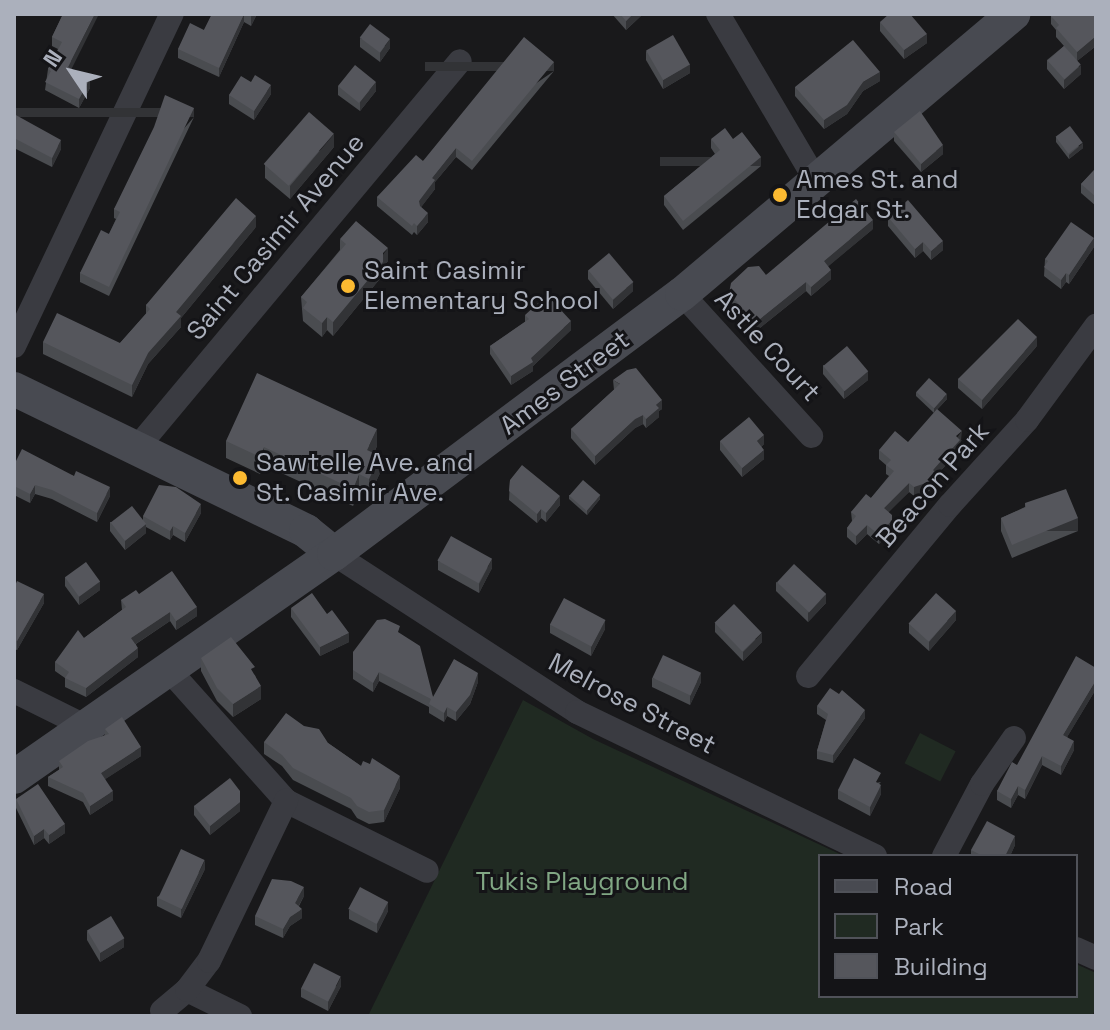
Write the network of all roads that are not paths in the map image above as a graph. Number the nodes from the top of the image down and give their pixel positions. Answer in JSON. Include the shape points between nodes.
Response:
{"nodes":[{"id":1,"x":172,"y":14,"type":"edge"},
{"id":2,"x":718,"y":14,"type":"edge"},
{"id":3,"x":1013,"y":14,"type":"edge"},
{"id":4,"x":460,"y":61,"type":"dead end"},
{"id":5,"x":815,"y":179,"type":"junction"},
{"id":6,"x":682,"y":294,"type":"junction"},
{"id":7,"x":1096,"y":326,"type":"edge"},
{"id":8,"x":14,"y":346,"type":"edge"},
{"id":9,"x":14,"y":389,"type":"edge"},
{"id":10,"x":811,"y":436,"type":"dead end"},
{"id":11,"x":136,"y":449,"type":"junction"},
{"id":12,"x":334,"y":554,"type":"junction"},
{"id":13,"x":169,"y":670,"type":"junction"},
{"id":14,"x":808,"y":676,"type":"dead end"},
{"id":15,"x":14,"y":691,"type":"edge"},
{"id":16,"x":87,"y":727,"type":"junction"},
{"id":17,"x":1014,"y":738,"type":"dead end"},
{"id":18,"x":14,"y":777,"type":"edge"},
{"id":19,"x":286,"y":801,"type":"junction"},
{"id":20,"x":871,"y":854,"type":"edge"},
{"id":21,"x":945,"y":854,"type":"edge"},
{"id":22,"x":427,"y":871,"type":"dead end"},
{"id":23,"x":187,"y":990,"type":"junction"},
{"id":24,"x":162,"y":1011,"type":"dead end"},
{"id":25,"x":240,"y":1016,"type":"edge"}],
"edges":[{"from":1,"to":8,"type":"street"},
{"from":2,"to":5,"type":"street"},
{"from":3,"to":5,"type":"street","name":"Ames Street"},
{"from":4,"to":11,"type":"street","name":"Saint Casimir Avenue"},
{"from":5,"to":6,"type":"street","name":"Ames Street"},
{"from":6,"to":10,"type":"street","name":"Astle Court"},
{"from":6,"to":12,"type":"street","name":"Ames Street"},
{"from":7,"to":14,"type":"street","name":"Beacon Park","via":[[1027,420]]},
{"from":9,"to":11,"type":"street"},
{"from":11,"to":12,"type":"street","via":[[306,531]]},
{"from":12,"to":13,"type":"street","name":"Ames Street"},
{"from":12,"to":20,"type":"street","name":"Melrose Street","via":[[577,712]]},
{"from":13,"to":16,"type":"street","name":"Ames Street"},
{"from":13,"to":19,"type":"street"},
{"from":15,"to":16,"type":"street"},
{"from":16,"to":18,"type":"street","name":"Ames Street"},
{"from":17,"to":21,"type":"street","via":[[982,784]]},
{"from":19,"to":22,"type":"street"},
{"from":19,"to":23,"type":"street","via":[[209,961]]},
{"from":23,"to":24,"type":"street"},
{"from":23,"to":25,"type":"street"}]}
